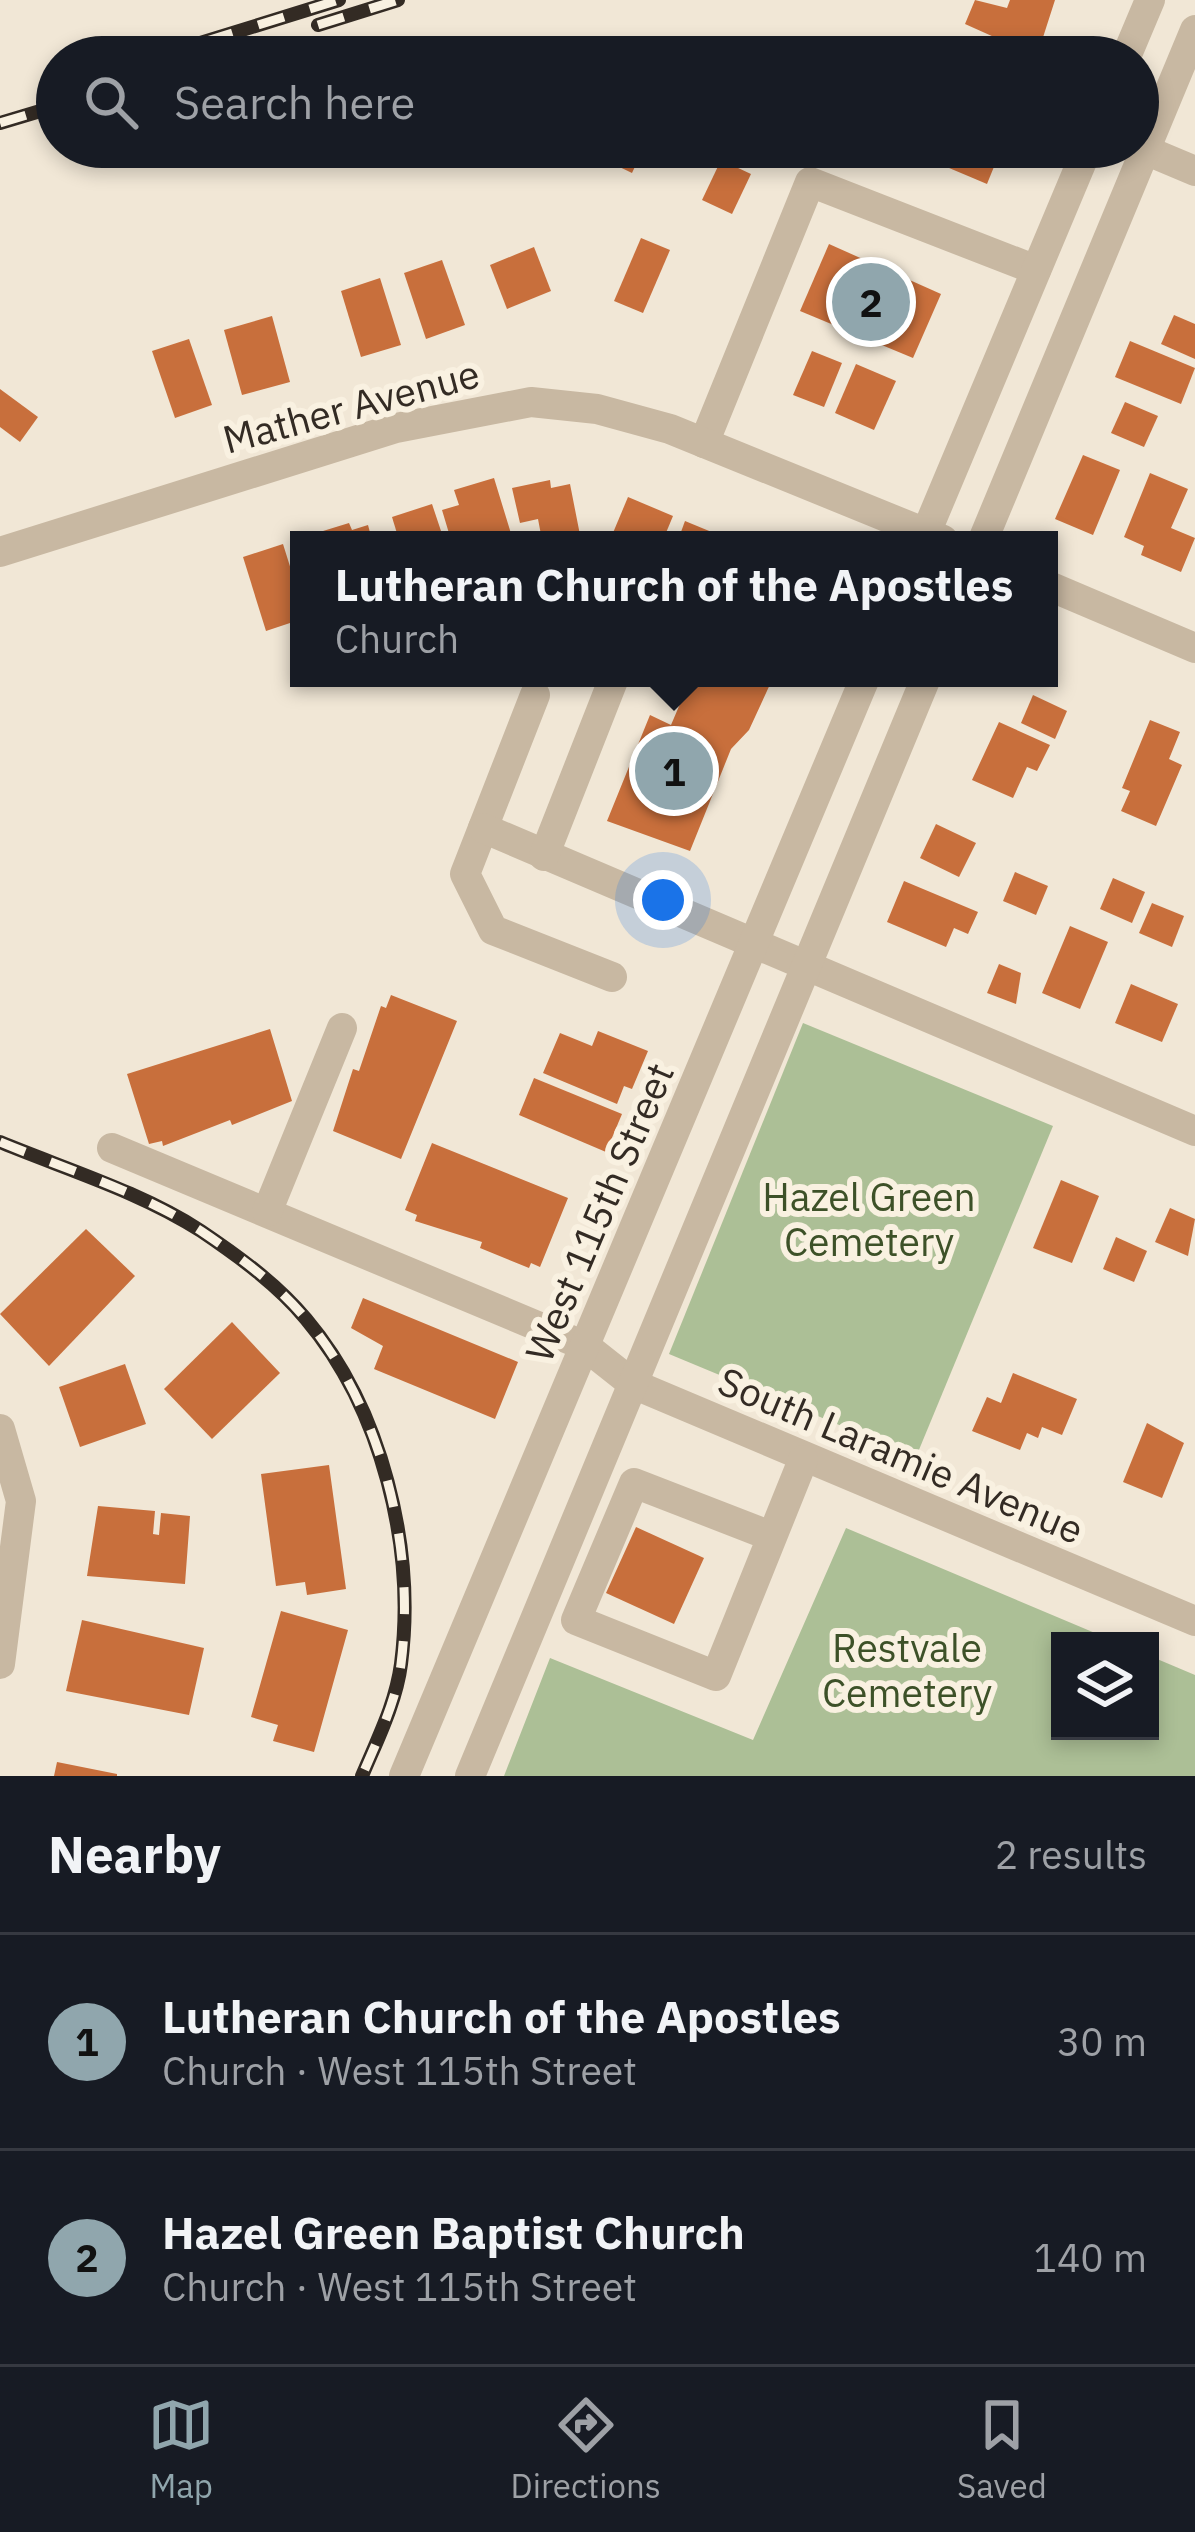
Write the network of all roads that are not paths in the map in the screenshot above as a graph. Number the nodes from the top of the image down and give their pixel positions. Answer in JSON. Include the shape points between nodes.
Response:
{"nodes":[{"id":1,"x":1150,"y":0,"type":"edge"},
{"id":2,"x":1195,"y":30,"type":"edge"},
{"id":3,"x":1135,"y":36,"type":"edge"},
{"id":4,"x":1159,"y":109,"type":"edge"},
{"id":5,"x":1159,"y":156,"type":"edge"},
{"id":6,"x":1079,"y":168,"type":"edge"},
{"id":7,"x":1133,"y":168,"type":"edge"},
{"id":8,"x":1195,"y":171,"type":"edge"},
{"id":9,"x":1036,"y":270,"type":"junction"},
{"id":10,"x":704,"y":442,"type":"junction"},
{"id":11,"x":914,"y":531,"type":"edge"},
{"id":12,"x":934,"y":531,"type":"edge"},
{"id":13,"x":987,"y":531,"type":"edge"},
{"id":14,"x":0,"y":552,"type":"edge"},
{"id":15,"x":1058,"y":590,"type":"edge"},
{"id":16,"x":1195,"y":648,"type":"edge"},
{"id":17,"x":610,"y":687,"type":"edge"},
{"id":18,"x":862,"y":687,"type":"edge"},
{"id":19,"x":922,"y":687,"type":"edge"},
{"id":20,"x":535,"y":694,"type":"dead end"},
{"id":21,"x":483,"y":828,"type":"junction"},
{"id":22,"x":544,"y":856,"type":"junction"},
{"id":23,"x":755,"y":942,"type":"junction"},
{"id":24,"x":807,"y":964,"type":"junction"},
{"id":25,"x":612,"y":977,"type":"dead end"},
{"id":26,"x":342,"y":1028,"type":"dead end"},
{"id":27,"x":1195,"y":1131,"type":"edge"},
{"id":28,"x":112,"y":1148,"type":"dead end"},
{"id":29,"x":267,"y":1212,"type":"junction"},
{"id":30,"x":585,"y":1346,"type":"junction"},
{"id":31,"x":633,"y":1384,"type":"junction"},
{"id":32,"x":0,"y":1429,"type":"edge"},
{"id":33,"x":803,"y":1460,"type":"junction"},
{"id":34,"x":771,"y":1536,"type":"junction"},
{"id":35,"x":1195,"y":1621,"type":"edge"},
{"id":36,"x":0,"y":1664,"type":"edge"},
{"id":37,"x":404,"y":1776,"type":"edge"},
{"id":38,"x":470,"y":1776,"type":"edge"}],
"edges":[{"from":1,"to":3,"type":"street"},
{"from":2,"to":4,"type":"street"},
{"from":5,"to":8,"type":"street"},
{"from":6,"to":9,"type":"street"},
{"from":7,"to":13,"type":"street"},
{"from":9,"to":10,"type":"street","via":[[810,182]]},
{"from":9,"to":12,"type":"street"},
{"from":10,"to":11,"type":"street","name":"Mather Avenue"},
{"from":10,"to":14,"type":"street","name":"Mather Avenue","via":[[597,410],[498,405],[396,428]]},
{"from":15,"to":16,"type":"street"},
{"from":17,"to":22,"type":"street"},
{"from":18,"to":23,"type":"street","name":"West 115th Street"},
{"from":19,"to":24,"type":"street"},
{"from":20,"to":21,"type":"street"},
{"from":21,"to":22,"type":"street"},
{"from":21,"to":25,"type":"street","via":[[465,874],[494,930]]},
{"from":22,"to":23,"type":"street"},
{"from":23,"to":24,"type":"street"},
{"from":23,"to":30,"type":"street","name":"West 115th Street"},
{"from":24,"to":27,"type":"street"},
{"from":24,"to":31,"type":"street"},
{"from":26,"to":29,"type":"street"},
{"from":28,"to":29,"type":"street","name":"South Laramie Avenue"},
{"from":29,"to":30,"type":"street","name":"South Laramie Avenue"},
{"from":30,"to":31,"type":"street","name":"South Laramie Avenue"},
{"from":30,"to":37,"type":"street","name":"West 115th Street"},
{"from":31,"to":33,"type":"street","name":"South Laramie Avenue"},
{"from":31,"to":38,"type":"street"},
{"from":32,"to":36,"type":"street","via":[[17,1474],[21,1528]]},
{"from":33,"to":34,"type":"street"},
{"from":33,"to":35,"type":"street","name":"South Laramie Avenue"},
{"from":34,"to":34,"type":"street","via":[[716,1676],[577,1620],[634,1483]]}]}
